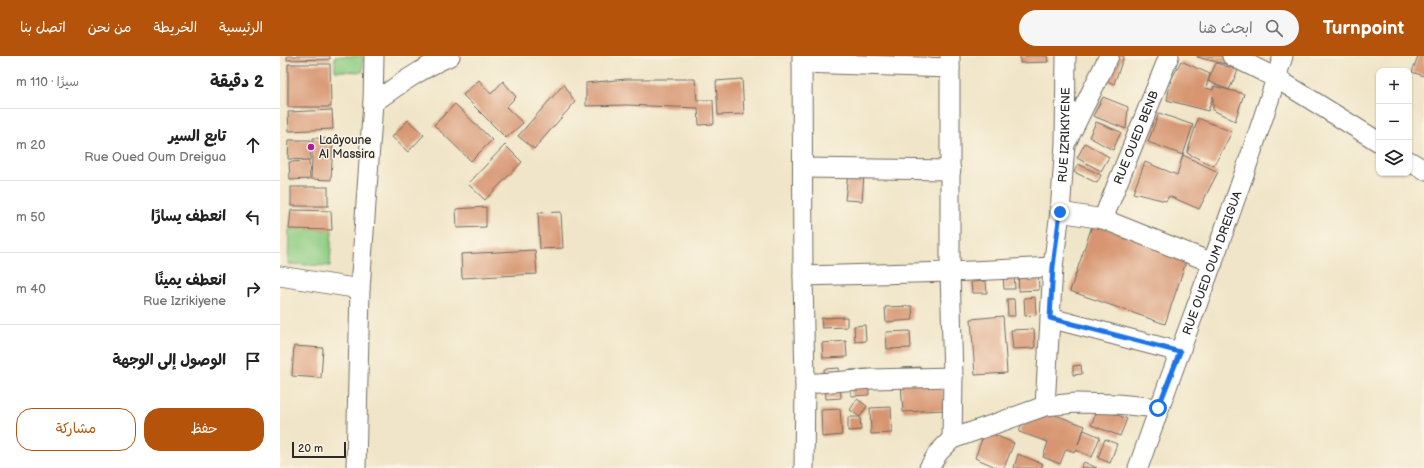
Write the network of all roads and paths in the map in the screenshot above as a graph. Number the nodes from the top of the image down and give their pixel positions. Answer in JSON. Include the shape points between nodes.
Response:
{"nodes":[{"id":1,"x":374,"y":56,"type":"edge"},
{"id":2,"x":450,"y":56,"type":"edge"},
{"id":3,"x":1066,"y":56,"type":"edge"},
{"id":4,"x":1109,"y":56,"type":"edge"},
{"id":5,"x":1169,"y":56,"type":"edge"},
{"id":6,"x":1232,"y":56,"type":"edge"},
{"id":7,"x":1283,"y":56,"type":"edge"},
{"id":8,"x":802,"y":60,"type":"edge"},
{"id":9,"x":950,"y":62,"type":"edge"},
{"id":10,"x":1276,"y":78,"type":"junction"},
{"id":11,"x":373,"y":103,"type":"junction"},
{"id":12,"x":1376,"y":140,"type":"edge"},
{"id":13,"x":1065,"y":144,"type":"junction"},
{"id":14,"x":1412,"y":163,"type":"edge"},
{"id":15,"x":803,"y":168,"type":"junction"},
{"id":16,"x":951,"y":170,"type":"junction"},
{"id":17,"x":1424,"y":170,"type":"edge"},
{"id":18,"x":1060,"y":212,"type":"junction"},
{"id":19,"x":1103,"y":218,"type":"junction"},
{"id":20,"x":1213,"y":263,"type":"junction"},
{"id":21,"x":1053,"y":267,"type":"junction"},
{"id":22,"x":950,"y":272,"type":"junction"},
{"id":23,"x":280,"y":276,"type":"edge"},
{"id":24,"x":803,"y":276,"type":"junction"},
{"id":25,"x":360,"y":289,"type":"junction"},
{"id":26,"x":1050,"y":318,"type":"junction"},
{"id":27,"x":1180,"y":352,"type":"junction"},
{"id":28,"x":954,"y":378,"type":"junction"},
{"id":29,"x":805,"y":384,"type":"junction"},
{"id":30,"x":1045,"y":406,"type":"junction"},
{"id":31,"x":1158,"y":408,"type":"junction"},
{"id":32,"x":952,"y":439,"type":"junction"},
{"id":33,"x":356,"y":468,"type":"edge"},
{"id":34,"x":804,"y":468,"type":"edge"},
{"id":35,"x":929,"y":468,"type":"edge"},
{"id":36,"x":1138,"y":468,"type":"edge"}],
"edges":[{"from":1,"to":11,"type":"street"},
{"from":2,"to":11,"type":"street","via":[[412,76]]},
{"from":3,"to":13,"type":"street","name":"RUE IZRIKIYENE"},
{"from":4,"to":13,"type":"street"},
{"from":5,"to":19,"type":"street","name":"RUE OUED BENB"},
{"from":6,"to":10,"type":"street"},
{"from":7,"to":10,"type":"street","name":"RUE OUED OUM DREIGUA"},
{"from":8,"to":9,"type":"street"},
{"from":8,"to":15,"type":"street"},
{"from":9,"to":16,"type":"street"},
{"from":10,"to":12,"type":"street"},
{"from":10,"to":20,"type":"street","name":"RUE OUED OUM DREIGUA"},
{"from":11,"to":25,"type":"street"},
{"from":13,"to":18,"type":"street","name":"RUE IZRIKIYENE"},
{"from":14,"to":17,"type":"street"},
{"from":15,"to":16,"type":"street"},
{"from":15,"to":24,"type":"street"},
{"from":16,"to":22,"type":"street"},
{"from":18,"to":19,"type":"street"},
{"from":18,"to":21,"type":"street","name":"RUE IZRIKIYENE"},
{"from":19,"to":20,"type":"street"},
{"from":20,"to":27,"type":"street","name":"RUE OUED OUM DREIGUA"},
{"from":21,"to":22,"type":"street"},
{"from":21,"to":26,"type":"street","name":"RUE IZRIKIYENE"},
{"from":22,"to":24,"type":"street"},
{"from":22,"to":28,"type":"street"},
{"from":23,"to":25,"type":"street"},
{"from":24,"to":29,"type":"street"},
{"from":25,"to":33,"type":"street"},
{"from":26,"to":27,"type":"street"},
{"from":26,"to":30,"type":"street","name":"RUE IZRIKIYENE"},
{"from":27,"to":31,"type":"street","name":"RUE OUED OUM DREIGUA"},
{"from":28,"to":29,"type":"street","via":[[872,379]]},
{"from":28,"to":32,"type":"street"},
{"from":29,"to":34,"type":"street"},
{"from":30,"to":31,"type":"street","via":[[1076,403]]},
{"from":30,"to":32,"type":"street"},
{"from":31,"to":36,"type":"street","name":"RUE OUED OUM DREIGUA"},
{"from":32,"to":35,"type":"street","via":[[938,453]]}]}
